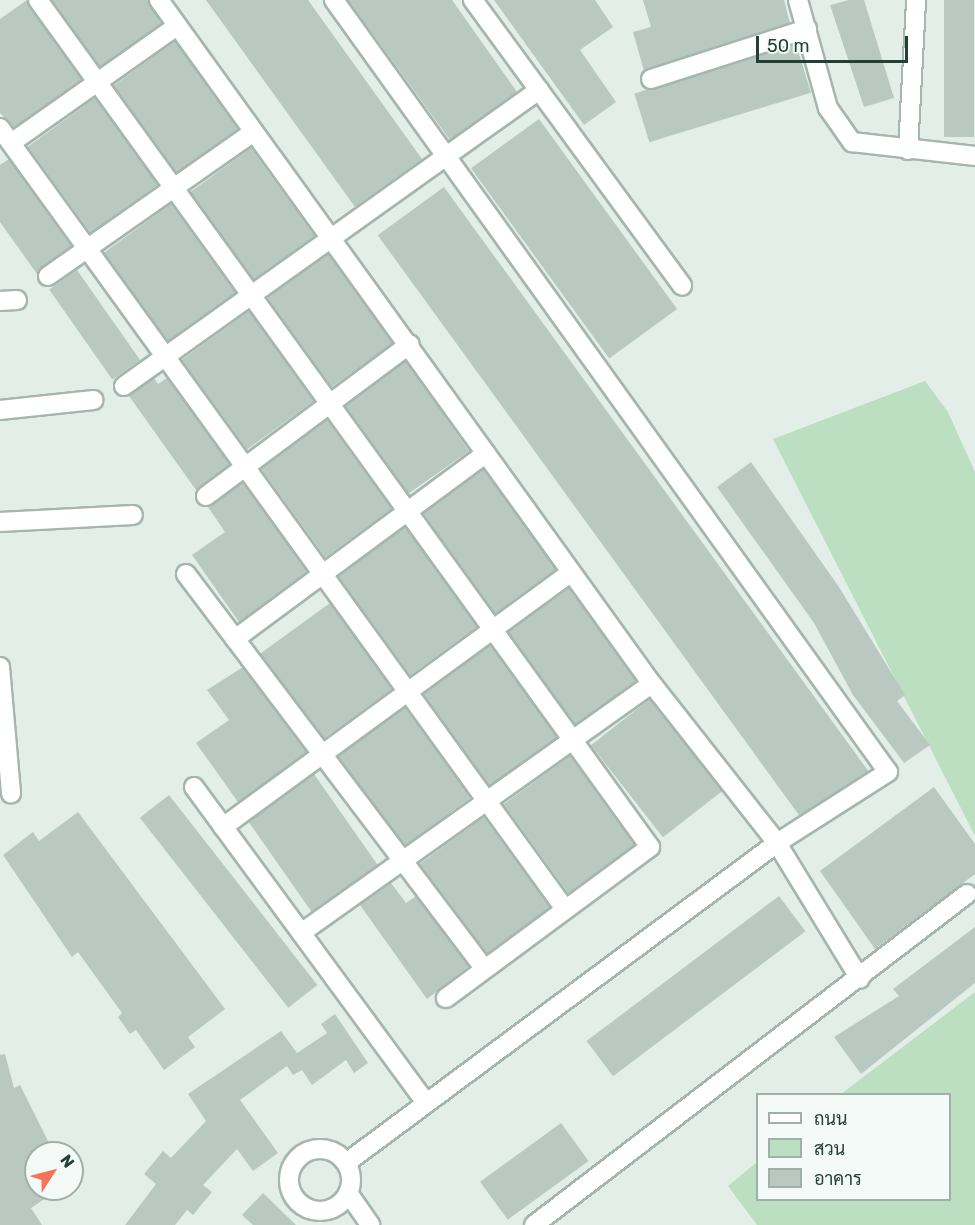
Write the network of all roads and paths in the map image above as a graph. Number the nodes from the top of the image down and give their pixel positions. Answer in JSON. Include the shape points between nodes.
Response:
{"nodes":[{"id":1,"x":38,"y":0,"type":"edge"},
{"id":2,"x":159,"y":0,"type":"edge"},
{"id":3,"x":334,"y":0,"type":"edge"},
{"id":4,"x":473,"y":0,"type":"edge"},
{"id":5,"x":798,"y":0,"type":"edge"},
{"id":6,"x":916,"y":0,"type":"edge"},
{"id":7,"x":177,"y":26,"type":"junction"},
{"id":8,"x":807,"y":29,"type":"junction"},
{"id":9,"x":651,"y":79,"type":"dead end"},
{"id":10,"x":98,"y":82,"type":"junction"},
{"id":11,"x":539,"y":90,"type":"junction"},
{"id":12,"x":0,"y":128,"type":"edge"},
{"id":13,"x":254,"y":132,"type":"junction"},
{"id":14,"x":11,"y":143,"type":"junction"},
{"id":15,"x":908,"y":150,"type":"junction"},
{"id":16,"x":446,"y":156,"type":"junction"},
{"id":17,"x":975,"y":156,"type":"edge"},
{"id":18,"x":174,"y":188,"type":"junction"},
{"id":19,"x":332,"y":238,"type":"junction"},
{"id":20,"x":87,"y":248,"type":"junction"},
{"id":21,"x":48,"y":276,"type":"dead end"},
{"id":22,"x":682,"y":286,"type":"dead end"},
{"id":23,"x":251,"y":295,"type":"junction"},
{"id":24,"x":410,"y":344,"type":"junction"},
{"id":25,"x":165,"y":356,"type":"junction"},
{"id":26,"x":124,"y":386,"type":"dead end"},
{"id":27,"x":93,"y":400,"type":"dead end"},
{"id":28,"x":330,"y":404,"type":"junction"},
{"id":29,"x":0,"y":410,"type":"edge"},
{"id":30,"x":486,"y":453,"type":"junction"},
{"id":31,"x":245,"y":467,"type":"junction"},
{"id":32,"x":206,"y":496,"type":"dead end"},
{"id":33,"x":408,"y":511,"type":"junction"},
{"id":34,"x":133,"y":515,"type":"dead end"},
{"id":35,"x":0,"y":522,"type":"edge"},
{"id":36,"x":571,"y":572,"type":"junction"},
{"id":37,"x":186,"y":574,"type":"dead end"},
{"id":38,"x":323,"y":574,"type":"junction"},
{"id":39,"x":493,"y":630,"type":"junction"},
{"id":40,"x":235,"y":639,"type":"junction"},
{"id":41,"x":0,"y":667,"type":"edge"},
{"id":42,"x":652,"y":684,"type":"junction"},
{"id":43,"x":408,"y":692,"type":"junction"},
{"id":44,"x":574,"y":739,"type":"junction"},
{"id":45,"x":321,"y":751,"type":"junction"},
{"id":46,"x":194,"y":787,"type":"dead end"},
{"id":47,"x":11,"y":794,"type":"dead end"},
{"id":48,"x":484,"y":798,"type":"junction"},
{"id":49,"x":223,"y":827,"type":"junction"},
{"id":50,"x":777,"y":843,"type":"junction"},
{"id":51,"x":402,"y":859,"type":"junction"},
{"id":52,"x":967,"y":894,"type":"dead end"},
{"id":53,"x":565,"y":909,"type":"junction"},
{"id":54,"x":301,"y":933,"type":"junction"},
{"id":55,"x":485,"y":969,"type":"junction"},
{"id":56,"x":860,"y":979,"type":"junction"},
{"id":57,"x":446,"y":998,"type":"dead end"},
{"id":58,"x":426,"y":1103,"type":"junction"},
{"id":59,"x":346,"y":1162,"type":"junction"},
{"id":60,"x":348,"y":1193,"type":"junction"},
{"id":61,"x":320,"y":1218,"type":"edge"},
{"id":62,"x":370,"y":1225,"type":"edge"},
{"id":63,"x":534,"y":1225,"type":"edge"}],
"edges":[{"from":1,"to":10,"type":"street"},
{"from":2,"to":7,"type":"street"},
{"from":3,"to":16,"type":"street"},
{"from":4,"to":11,"type":"street"},
{"from":5,"to":8,"type":"street"},
{"from":6,"to":15,"type":"street"},
{"from":7,"to":10,"type":"street"},
{"from":7,"to":13,"type":"street"},
{"from":8,"to":9,"type":"street"},
{"from":8,"to":15,"type":"street","via":[[828,108],[852,142]]},
{"from":10,"to":14,"type":"street"},
{"from":10,"to":18,"type":"street"},
{"from":11,"to":16,"type":"street"},
{"from":11,"to":22,"type":"street"},
{"from":12,"to":14,"type":"street"},
{"from":13,"to":18,"type":"street"},
{"from":13,"to":19,"type":"street"},
{"from":14,"to":20,"type":"street"},
{"from":15,"to":17,"type":"street"},
{"from":16,"to":19,"type":"street"},
{"from":16,"to":50,"type":"street","via":[[888,772]]},
{"from":18,"to":20,"type":"street"},
{"from":18,"to":23,"type":"street"},
{"from":19,"to":23,"type":"street"},
{"from":19,"to":24,"type":"street"},
{"from":20,"to":21,"type":"street"},
{"from":20,"to":25,"type":"street"},
{"from":23,"to":25,"type":"street"},
{"from":23,"to":28,"type":"street"},
{"from":24,"to":28,"type":"street"},
{"from":24,"to":30,"type":"street"},
{"from":25,"to":26,"type":"street"},
{"from":25,"to":31,"type":"street"},
{"from":27,"to":29,"type":"street"},
{"from":28,"to":31,"type":"street"},
{"from":28,"to":33,"type":"street"},
{"from":30,"to":33,"type":"street"},
{"from":30,"to":36,"type":"street"},
{"from":31,"to":32,"type":"street"},
{"from":31,"to":38,"type":"street"},
{"from":33,"to":38,"type":"street"},
{"from":33,"to":39,"type":"street"},
{"from":34,"to":35,"type":"street"},
{"from":36,"to":39,"type":"street"},
{"from":36,"to":42,"type":"street"},
{"from":37,"to":40,"type":"street"},
{"from":38,"to":40,"type":"street"},
{"from":38,"to":43,"type":"street"},
{"from":39,"to":43,"type":"street"},
{"from":39,"to":44,"type":"street"},
{"from":40,"to":45,"type":"street"},
{"from":41,"to":47,"type":"street"},
{"from":42,"to":44,"type":"street"},
{"from":42,"to":50,"type":"street"},
{"from":43,"to":45,"type":"street"},
{"from":43,"to":48,"type":"street"},
{"from":44,"to":48,"type":"street"},
{"from":44,"to":53,"type":"street","via":[[650,847]]},
{"from":45,"to":49,"type":"street"},
{"from":45,"to":51,"type":"street"},
{"from":46,"to":49,"type":"street"},
{"from":48,"to":51,"type":"street"},
{"from":48,"to":53,"type":"street"},
{"from":49,"to":54,"type":"street"},
{"from":50,"to":56,"type":"street"},
{"from":50,"to":58,"type":"street"},
{"from":51,"to":54,"type":"street"},
{"from":51,"to":55,"type":"street"},
{"from":52,"to":56,"type":"street"},
{"from":53,"to":55,"type":"street"},
{"from":54,"to":58,"type":"street"},
{"from":55,"to":57,"type":"street"},
{"from":56,"to":63,"type":"street"},
{"from":58,"to":59,"type":"street"},
{"from":59,"to":60,"type":"street"},
{"from":59,"to":61,"type":"street","via":[[333,1152],[314,1149],[292,1165],[292,1194]]},
{"from":60,"to":61,"type":"street"},
{"from":60,"to":62,"type":"street"}]}
